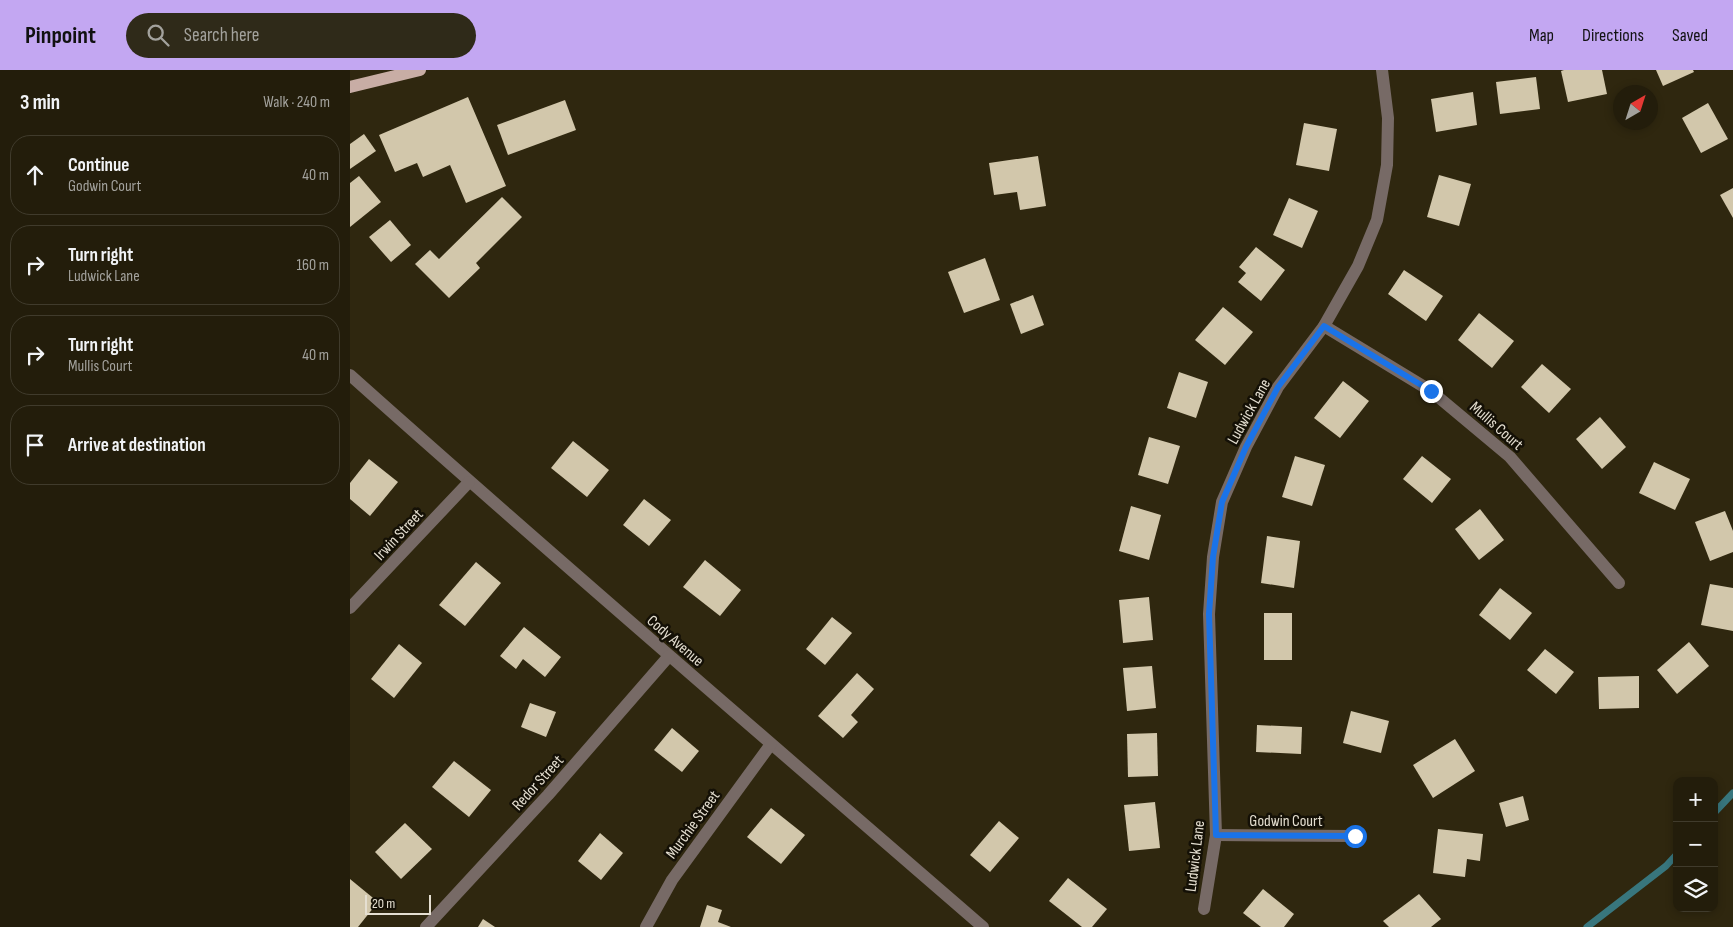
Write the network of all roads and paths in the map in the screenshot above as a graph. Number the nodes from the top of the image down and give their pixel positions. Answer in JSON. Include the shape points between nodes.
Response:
{"nodes":[{"id":1,"x":420,"y":70,"type":"edge"},
{"id":2,"x":1382,"y":70,"type":"edge"},
{"id":3,"x":350,"y":87,"type":"edge"},
{"id":4,"x":1324,"y":326,"type":"junction"},
{"id":5,"x":350,"y":375,"type":"edge"},
{"id":6,"x":469,"y":482,"type":"junction"},
{"id":7,"x":1619,"y":583,"type":"dead end"},
{"id":8,"x":350,"y":608,"type":"edge"},
{"id":9,"x":670,"y":656,"type":"junction"},
{"id":10,"x":771,"y":744,"type":"junction"},
{"id":11,"x":1216,"y":835,"type":"junction"},
{"id":12,"x":1355,"y":836,"type":"dead end"},
{"id":13,"x":1204,"y":909,"type":"dead end"},
{"id":14,"x":977,"y":925,"type":"edge"},
{"id":15,"x":426,"y":927,"type":"edge"},
{"id":16,"x":646,"y":927,"type":"edge"}],
"edges":[{"from":1,"to":3,"type":"main road"},
{"from":2,"to":4,"type":"street","name":"Ludwick Lane","via":[[1388,118],[1386,165],[1377,220],[1358,266]]},
{"from":4,"to":7,"type":"street","name":"Mullis Court","via":[[1431,391],[1510,457]]},
{"from":4,"to":11,"type":"street","name":"Ludwick Lane","via":[[1278,387],[1246,447],[1222,502],[1213,557],[1209,614]]},
{"from":5,"to":6,"type":"street","name":"Cody Avenue"},
{"from":6,"to":8,"type":"street","name":"Irwin Street"},
{"from":6,"to":9,"type":"street","name":"Cody Avenue"},
{"from":9,"to":10,"type":"street","name":"Cody Avenue"},
{"from":9,"to":15,"type":"street","name":"Redor Street"},
{"from":10,"to":14,"type":"street","name":"Cody Avenue"},
{"from":10,"to":16,"type":"street","name":"Murchie Street","via":[[672,880]]},
{"from":11,"to":12,"type":"street","name":"Godwin Court"},
{"from":11,"to":13,"type":"street","name":"Ludwick Lane"}]}
